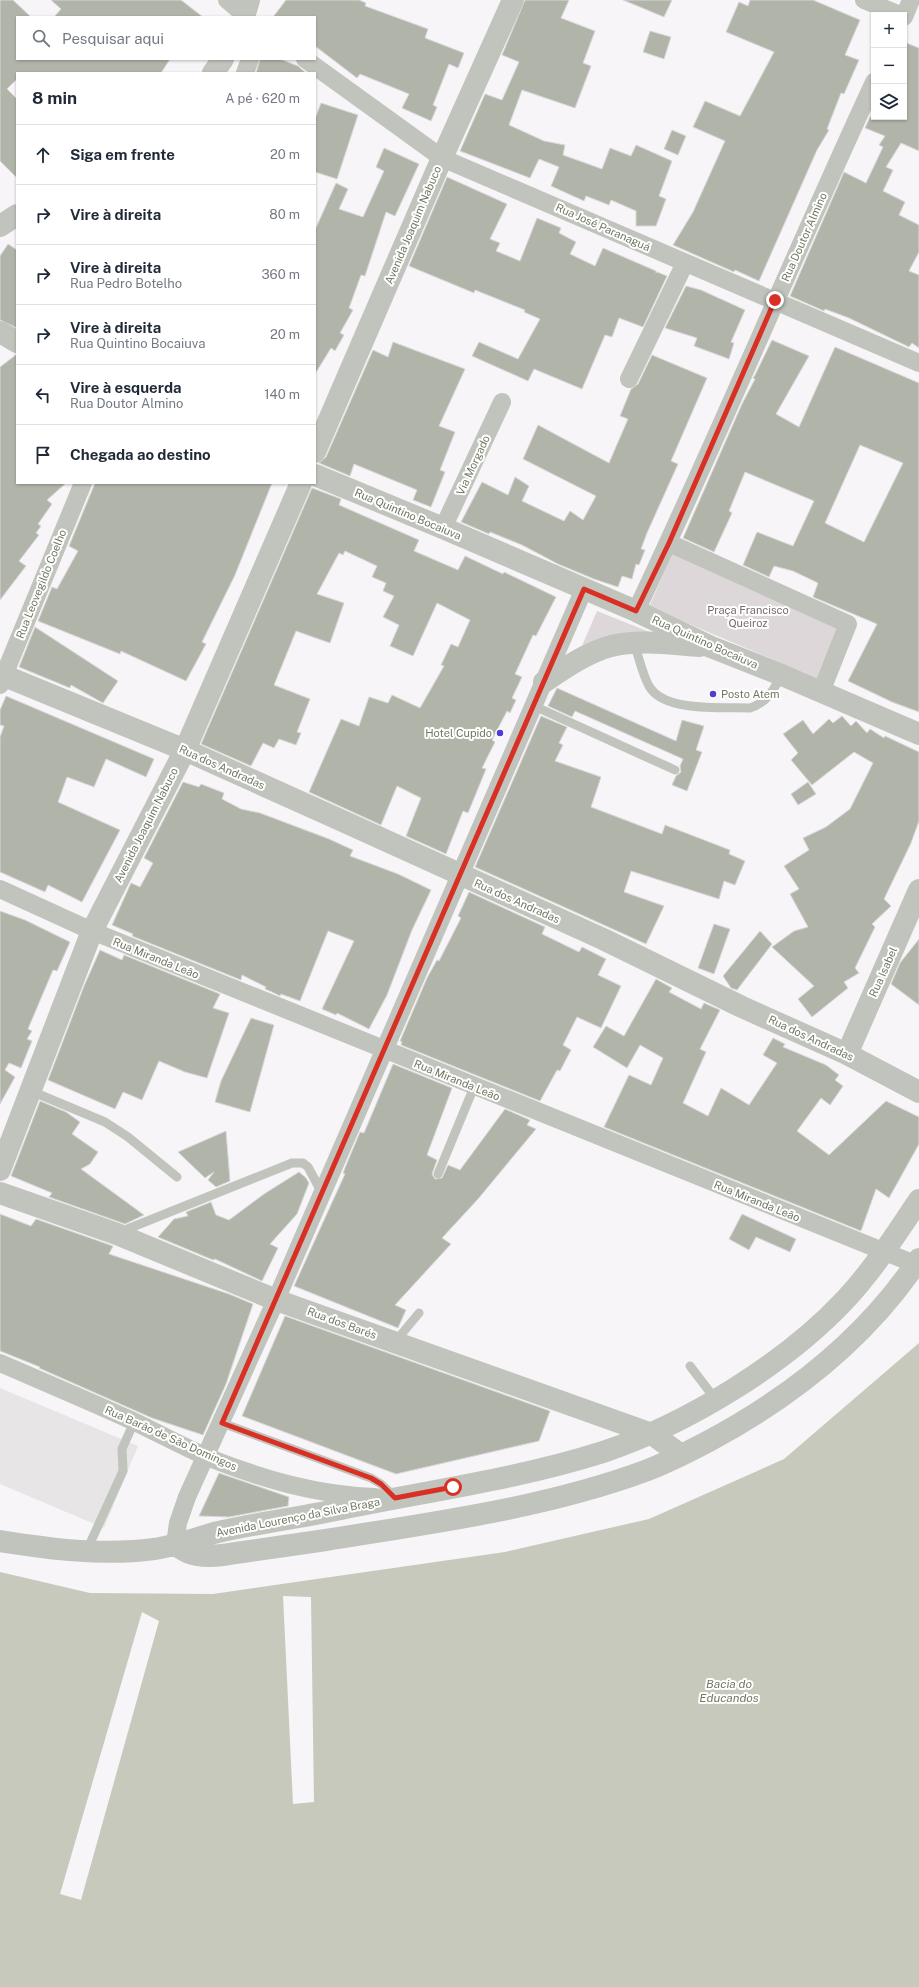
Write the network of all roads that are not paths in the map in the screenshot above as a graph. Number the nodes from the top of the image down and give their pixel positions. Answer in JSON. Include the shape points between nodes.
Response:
{"nodes":[{"id":1,"x":227,"y":0,"type":"edge"},
{"id":2,"x":513,"y":0,"type":"edge"},
{"id":3,"x":864,"y":0,"type":"edge"},
{"id":4,"x":912,"y":0,"type":"edge"},
{"id":5,"x":246,"y":12,"type":"edge"},
{"id":6,"x":893,"y":12,"type":"edge"},
{"id":7,"x":906,"y":12,"type":"edge"},
{"id":8,"x":907,"y":18,"type":"edge"},
{"id":9,"x":919,"y":23,"type":"edge"},
{"id":10,"x":222,"y":60,"type":"edge"},
{"id":11,"x":250,"y":60,"type":"edge"},
{"id":12,"x":306,"y":60,"type":"edge"},
{"id":13,"x":214,"y":72,"type":"edge"},
{"id":14,"x":245,"y":72,"type":"edge"},
{"id":15,"x":873,"y":84,"type":"edge"},
{"id":16,"x":442,"y":158,"type":"junction"},
{"id":17,"x":16,"y":216,"type":"edge"},
{"id":18,"x":0,"y":226,"type":"edge"},
{"id":19,"x":685,"y":263,"type":"junction"},
{"id":20,"x":775,"y":300,"type":"junction"},
{"id":21,"x":919,"y":363,"type":"edge"},
{"id":22,"x":629,"y":379,"type":"dead end"},
{"id":23,"x":502,"y":402,"type":"dead end"},
{"id":24,"x":316,"y":450,"type":"edge"},
{"id":25,"x":316,"y":475,"type":"edge"},
{"id":26,"x":83,"y":484,"type":"edge"},
{"id":27,"x":301,"y":484,"type":"edge"},
{"id":28,"x":443,"y":528,"type":"junction"},
{"id":29,"x":669,"y":543,"type":"junction"},
{"id":30,"x":584,"y":589,"type":"junction"},
{"id":31,"x":636,"y":611,"type":"junction"},
{"id":32,"x":634,"y":643,"type":"junction"},
{"id":33,"x":711,"y":647,"type":"junction"},
{"id":34,"x":782,"y":675,"type":"junction"},
{"id":35,"x":1,"y":678,"type":"edge"},
{"id":36,"x":544,"y":682,"type":"junction"},
{"id":37,"x":821,"y":692,"type":"junction"},
{"id":38,"x":534,"y":706,"type":"junction"},
{"id":39,"x":919,"y":734,"type":"edge"},
{"id":40,"x":185,"y":750,"type":"junction"},
{"id":41,"x":675,"y":770,"type":"dead end"},
{"id":42,"x":461,"y":875,"type":"junction"},
{"id":43,"x":0,"y":890,"type":"edge"},
{"id":44,"x":919,"y":890,"type":"edge"},
{"id":45,"x":92,"y":931,"type":"junction"},
{"id":46,"x":384,"y":1050,"type":"junction"},
{"id":47,"x":847,"y":1054,"type":"junction"},
{"id":48,"x":474,"y":1087,"type":"junction"},
{"id":49,"x":31,"y":1091,"type":"junction"},
{"id":50,"x":919,"y":1092,"type":"edge"},
{"id":51,"x":0,"y":1170,"type":"edge"},
{"id":52,"x":438,"y":1174,"type":"dead end"},
{"id":53,"x":177,"y":1177,"type":"dead end"},
{"id":54,"x":0,"y":1192,"type":"edge"},
{"id":55,"x":322,"y":1193,"type":"junction"},
{"id":56,"x":919,"y":1200,"type":"edge"},
{"id":57,"x":117,"y":1234,"type":"junction"},
{"id":58,"x":884,"y":1252,"type":"junction"},
{"id":59,"x":917,"y":1262,"type":"edge"},
{"id":60,"x":276,"y":1300,"type":"junction"},
{"id":61,"x":419,"y":1313,"type":"dead end"},
{"id":62,"x":395,"y":1342,"type":"junction"},
{"id":63,"x":0,"y":1363,"type":"edge"},
{"id":64,"x":690,"y":1366,"type":"dead end"},
{"id":65,"x":716,"y":1400,"type":"junction"},
{"id":66,"x":134,"y":1422,"type":"junction"},
{"id":67,"x":222,"y":1423,"type":"junction"},
{"id":68,"x":652,"y":1434,"type":"junction"},
{"id":69,"x":682,"y":1455,"type":"junction"},
{"id":70,"x":207,"y":1457,"type":"junction"},
{"id":71,"x":395,"y":1498,"type":"junction"},
{"id":72,"x":0,"y":1541,"type":"edge"},
{"id":73,"x":175,"y":1544,"type":"junction"},
{"id":74,"x":86,"y":1552,"type":"junction"}],
"edges":[{"from":1,"to":5,"type":"street"},
{"from":2,"to":16,"type":"street","name":"Avenida Joaquim Nabuco"},
{"from":3,"to":6,"type":"street"},
{"from":4,"to":7,"type":"street"},
{"from":8,"to":9,"type":"street"},
{"from":10,"to":13,"type":"street"},
{"from":11,"to":14,"type":"street"},
{"from":12,"to":16,"type":"street","name":"Rua José Paranaguá"},
{"from":15,"to":20,"type":"street","name":"Rua Doutor Almino"},
{"from":16,"to":19,"type":"street","name":"Rua José Paranaguá"},
{"from":16,"to":24,"type":"street","name":"Avenida Joaquim Nabuco"},
{"from":17,"to":18,"type":"street"},
{"from":19,"to":20,"type":"street","name":"Rua José Paranaguá"},
{"from":19,"to":22,"type":"street"},
{"from":20,"to":21,"type":"street","name":"Rua José Paranaguá"},
{"from":20,"to":29,"type":"street","name":"Rua Doutor Almino"},
{"from":23,"to":28,"type":"street","name":"Via Morgado"},
{"from":25,"to":28,"type":"street","name":"Rua Quintino Bocaiuva"},
{"from":26,"to":35,"type":"street","name":"Rua Leovegildo Coelho"},
{"from":27,"to":40,"type":"street","name":"Avenida Joaquim Nabuco"},
{"from":28,"to":30,"type":"street","name":"Rua Quintino Bocaiuva"},
{"from":29,"to":31,"type":"street","name":"Rua Doutor Almino"},
{"from":29,"to":37,"type":"street","via":[[848,624]]},
{"from":30,"to":31,"type":"street","name":"Rua Quintino Bocaiuva"},
{"from":30,"to":36,"type":"street"},
{"from":31,"to":33,"type":"street","name":"Rua Quintino Bocaiuva"},
{"from":32,"to":33,"type":"street"},
{"from":32,"to":34,"type":"lane","via":[[650,688],[657,696],[677,705],[750,708],[760,705],[768,698]]},
{"from":32,"to":36,"type":"street","via":[[612,646],[591,654]]},
{"from":33,"to":34,"type":"street","name":"Rua Quintino Bocaiuva"},
{"from":34,"to":37,"type":"street","name":"Rua Quintino Bocaiuva"},
{"from":35,"to":40,"type":"street","name":"Rua dos Andradas"},
{"from":36,"to":38,"type":"street"},
{"from":37,"to":39,"type":"street","name":"Rua Quintino Bocaiuva"},
{"from":38,"to":41,"type":"lane"},
{"from":38,"to":42,"type":"street"},
{"from":40,"to":42,"type":"street","name":"Rua dos Andradas"},
{"from":40,"to":45,"type":"street","name":"Avenida Joaquim Nabuco"},
{"from":42,"to":46,"type":"street"},
{"from":42,"to":47,"type":"street","name":"Rua dos Andradas"},
{"from":43,"to":45,"type":"street","name":"Rua Miranda Leão"},
{"from":44,"to":47,"type":"street","name":"Rua Isabel"},
{"from":45,"to":46,"type":"street","name":"Rua Miranda Leão"},
{"from":45,"to":49,"type":"street","name":"Avenida Joaquim Nabuco"},
{"from":46,"to":48,"type":"street","name":"Rua Miranda Leão"},
{"from":46,"to":55,"type":"street"},
{"from":47,"to":50,"type":"street","name":"Rua dos Andradas"},
{"from":48,"to":52,"type":"lane"},
{"from":48,"to":58,"type":"street","name":"Rua Miranda Leão"},
{"from":49,"to":51,"type":"street","name":"Avenida Joaquim Nabuco"},
{"from":49,"to":53,"type":"lane","via":[[105,1122]]},
{"from":54,"to":57,"type":"street","name":"Rua dos Barés"},
{"from":55,"to":57,"type":"lane","via":[[308,1167],[303,1163],[292,1163]]},
{"from":55,"to":60,"type":"street"},
{"from":56,"to":58,"type":"street","name":"Avenida Lourenço da Silva Braga"},
{"from":57,"to":60,"type":"street","name":"Rua dos Barés"},
{"from":58,"to":59,"type":"street","name":"Rua Miranda Leão"},
{"from":58,"to":65,"type":"street","name":"Avenida Lourenço da Silva Braga","via":[[845,1300],[809,1333],[761,1371]]},
{"from":59,"to":69,"type":"street","name":"Avenida Lourenço da Silva Braga","via":[[869,1322],[825,1364],[788,1393],[740,1424]]},
{"from":60,"to":62,"type":"street","name":"Rua dos Barés"},
{"from":60,"to":67,"type":"street"},
{"from":61,"to":62,"type":"lane"},
{"from":62,"to":68,"type":"street","name":"Rua dos Barés"},
{"from":63,"to":66,"type":"street","name":"Rua Barão de São Domingos"},
{"from":64,"to":65,"type":"lane"},
{"from":65,"to":68,"type":"street","name":"Avenida Lourenço da Silva Braga"},
{"from":66,"to":70,"type":"street","name":"Rua Barão de São Domingos"},
{"from":66,"to":74,"type":"lane","via":[[122,1449],[123,1471]]},
{"from":67,"to":70,"type":"street"},
{"from":67,"to":71,"type":"lane","via":[[371,1478]]},
{"from":68,"to":69,"type":"street","name":"Rua dos Barés"},
{"from":68,"to":71,"type":"street","name":"Avenida Lourenço da Silva Braga","via":[[604,1452],[560,1464]]},
{"from":69,"to":73,"type":"street","name":"Avenida Lourenço da Silva Braga","via":[[646,1471],[572,1493],[498,1510],[215,1556],[184,1552]]},
{"from":70,"to":71,"type":"street","name":"Rua Barão de São Domingos","via":[[300,1489]]},
{"from":70,"to":73,"type":"street","via":[[182,1510]]},
{"from":71,"to":73,"type":"street","name":"Avenida Lourenço da Silva Braga","via":[[215,1533]]},
{"from":72,"to":74,"type":"street","name":"Avenida Lourenço da Silva Braga"},
{"from":73,"to":74,"type":"street","name":"Avenida Lourenço da Silva Braga","via":[[147,1549]]}]}
